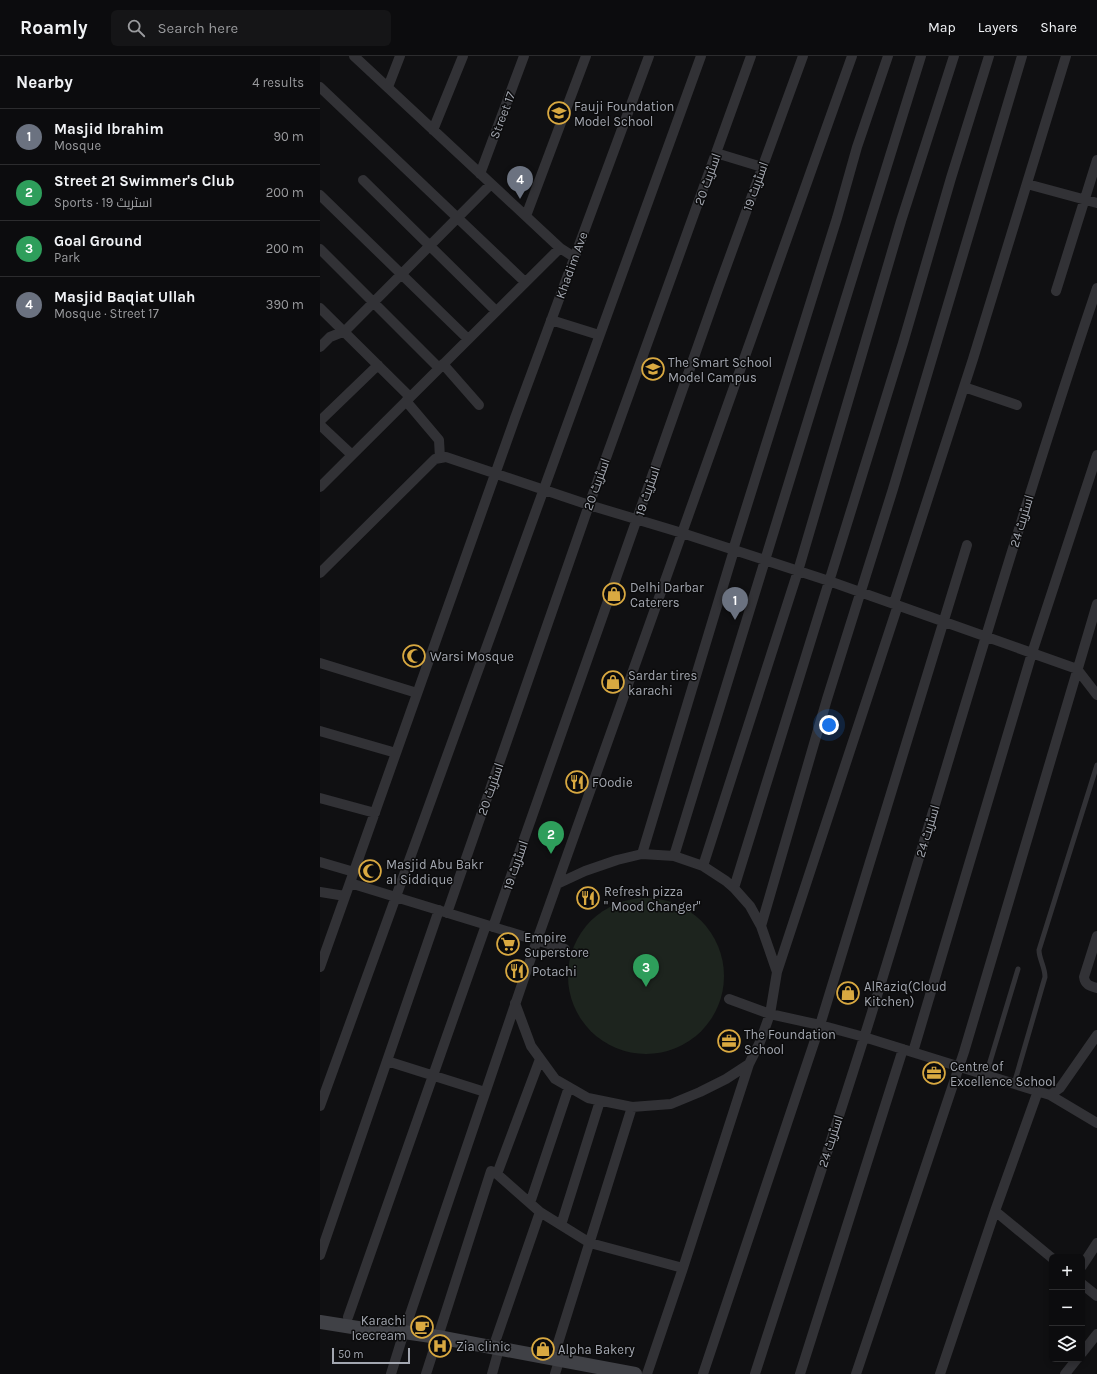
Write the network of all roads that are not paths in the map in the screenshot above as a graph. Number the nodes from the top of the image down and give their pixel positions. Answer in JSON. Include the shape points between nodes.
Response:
{"nodes":[{"id":1,"x":354,"y":56,"type":"edge"},
{"id":2,"x":400,"y":56,"type":"edge"},
{"id":3,"x":463,"y":56,"type":"edge"},
{"id":4,"x":524,"y":56,"type":"edge"},
{"id":5,"x":586,"y":56,"type":"edge"},
{"id":6,"x":649,"y":56,"type":"edge"},
{"id":7,"x":701,"y":56,"type":"edge"},
{"id":8,"x":751,"y":56,"type":"edge"},
{"id":9,"x":802,"y":56,"type":"edge"},
{"id":10,"x":852,"y":56,"type":"edge"},
{"id":11,"x":888,"y":56,"type":"edge"},
{"id":12,"x":921,"y":56,"type":"edge"},
{"id":13,"x":954,"y":56,"type":"edge"},
{"id":14,"x":989,"y":56,"type":"edge"},
{"id":15,"x":1022,"y":56,"type":"edge"},
{"id":16,"x":1066,"y":56,"type":"edge"},
{"id":17,"x":388,"y":87,"type":"junction"},
{"id":18,"x":320,"y":88,"type":"edge"},
{"id":19,"x":433,"y":130,"type":"junction"},
{"id":20,"x":716,"y":153,"type":"junction"},
{"id":21,"x":1097,"y":160,"type":"edge"},
{"id":22,"x":762,"y":167,"type":"junction"},
{"id":23,"x":480,"y":174,"type":"junction"},
{"id":24,"x":363,"y":180,"type":"dead end"},
{"id":25,"x":491,"y":184,"type":"junction"},
{"id":26,"x":1027,"y":184,"type":"junction"},
{"id":27,"x":320,"y":196,"type":"edge"},
{"id":28,"x":1084,"y":200,"type":"junction"},
{"id":29,"x":1097,"y":203,"type":"edge"},
{"id":30,"x":526,"y":216,"type":"junction"},
{"id":31,"x":458,"y":218,"type":"junction"},
{"id":32,"x":430,"y":245,"type":"junction"},
{"id":33,"x":560,"y":248,"type":"junction"},
{"id":34,"x":320,"y":249,"type":"edge"},
{"id":35,"x":574,"y":257,"type":"junction"},
{"id":36,"x":401,"y":274,"type":"junction"},
{"id":37,"x":525,"y":282,"type":"junction"},
{"id":38,"x":1097,"y":288,"type":"edge"},
{"id":39,"x":1056,"y":291,"type":"dead end"},
{"id":40,"x":373,"y":302,"type":"junction"},
{"id":41,"x":320,"y":308,"type":"edge"},
{"id":42,"x":496,"y":311,"type":"junction"},
{"id":43,"x":550,"y":320,"type":"junction"},
{"id":44,"x":345,"y":331,"type":"junction"},
{"id":45,"x":599,"y":335,"type":"junction"},
{"id":46,"x":468,"y":339,"type":"junction"},
{"id":47,"x":320,"y":347,"type":"edge"},
{"id":48,"x":378,"y":365,"type":"junction"},
{"id":49,"x":441,"y":366,"type":"junction"},
{"id":50,"x":964,"y":387,"type":"junction"},
{"id":51,"x":408,"y":399,"type":"junction"},
{"id":52,"x":479,"y":405,"type":"dead end"},
{"id":53,"x":1017,"y":405,"type":"dead end"},
{"id":54,"x":320,"y":421,"type":"edge"},
{"id":55,"x":320,"y":425,"type":"edge"},
{"id":56,"x":352,"y":455,"type":"junction"},
{"id":57,"x":1097,"y":455,"type":"edge"},
{"id":58,"x":440,"y":458,"type":"junction"},
{"id":59,"x":495,"y":474,"type":"junction"},
{"id":60,"x":320,"y":486,"type":"edge"},
{"id":61,"x":543,"y":489,"type":"junction"},
{"id":62,"x":589,"y":505,"type":"junction"},
{"id":63,"x":637,"y":519,"type":"junction"},
{"id":64,"x":682,"y":533,"type":"junction"},
{"id":65,"x":967,"y":545,"type":"dead end"},
{"id":66,"x":734,"y":550,"type":"junction"},
{"id":67,"x":766,"y":561,"type":"junction"},
{"id":68,"x":798,"y":571,"type":"junction"},
{"id":69,"x":320,"y":573,"type":"edge"},
{"id":70,"x":829,"y":581,"type":"junction"},
{"id":71,"x":861,"y":593,"type":"junction"},
{"id":72,"x":896,"y":604,"type":"junction"},
{"id":73,"x":1096,"y":610,"type":"edge"},
{"id":74,"x":944,"y":621,"type":"junction"},
{"id":75,"x":986,"y":636,"type":"junction"},
{"id":76,"x":1032,"y":653,"type":"junction"},
{"id":77,"x":320,"y":663,"type":"edge"},
{"id":78,"x":1077,"y":669,"type":"junction"},
{"id":79,"x":417,"y":693,"type":"junction"},
{"id":80,"x":1097,"y":695,"type":"edge"},
{"id":81,"x":320,"y":731,"type":"edge"},
{"id":82,"x":396,"y":753,"type":"junction"},
{"id":83,"x":1097,"y":765,"type":"edge"},
{"id":84,"x":320,"y":798,"type":"edge"},
{"id":85,"x":375,"y":813,"type":"junction"},
{"id":86,"x":642,"y":854,"type":"junction"},
{"id":87,"x":674,"y":856,"type":"junction"},
{"id":88,"x":320,"y":862,"type":"edge"},
{"id":89,"x":703,"y":866,"type":"junction"},
{"id":90,"x":354,"y":872,"type":"junction"},
{"id":91,"x":350,"y":883,"type":"junction"},
{"id":92,"x":557,"y":884,"type":"junction"},
{"id":93,"x":734,"y":888,"type":"junction"},
{"id":94,"x":320,"y":892,"type":"edge"},
{"id":95,"x":345,"y":896,"type":"junction"},
{"id":96,"x":395,"y":897,"type":"junction"},
{"id":97,"x":443,"y":912,"type":"junction"},
{"id":98,"x":490,"y":926,"type":"junction"},
{"id":99,"x":761,"y":926,"type":"junction"},
{"id":100,"x":1097,"y":936,"type":"edge"},
{"id":101,"x":537,"y":940,"type":"junction"},
{"id":102,"x":565,"y":949,"type":"dead end"},
{"id":103,"x":320,"y":967,"type":"edge"},
{"id":104,"x":1018,"y":969,"type":"dead end"},
{"id":105,"x":777,"y":972,"type":"junction"},
{"id":106,"x":1097,"y":988,"type":"edge"},
{"id":107,"x":729,"y":999,"type":"dead end"},
{"id":108,"x":515,"y":1003,"type":"junction"},
{"id":109,"x":770,"y":1014,"type":"junction"},
{"id":110,"x":820,"y":1025,"type":"junction"},
{"id":111,"x":1097,"y":1035,"type":"edge"},
{"id":112,"x":864,"y":1037,"type":"junction"},
{"id":113,"x":903,"y":1049,"type":"junction"},
{"id":114,"x":913,"y":1052,"type":"junction"},
{"id":115,"x":540,"y":1058,"type":"junction"},
{"id":116,"x":387,"y":1061,"type":"junction"},
{"id":117,"x":750,"y":1064,"type":"junction"},
{"id":118,"x":959,"y":1067,"type":"junction"},
{"id":119,"x":433,"y":1075,"type":"junction"},
{"id":120,"x":986,"y":1075,"type":"junction"},
{"id":121,"x":1014,"y":1084,"type":"junction"},
{"id":122,"x":569,"y":1087,"type":"junction"},
{"id":123,"x":1038,"y":1091,"type":"junction"},
{"id":124,"x":485,"y":1092,"type":"junction"},
{"id":125,"x":1050,"y":1095,"type":"junction"},
{"id":126,"x":600,"y":1101,"type":"junction"},
{"id":127,"x":320,"y":1106,"type":"edge"},
{"id":128,"x":632,"y":1107,"type":"junction"},
{"id":129,"x":1097,"y":1123,"type":"edge"},
{"id":130,"x":496,"y":1174,"type":"junction"},
{"id":131,"x":530,"y":1203,"type":"junction"},
{"id":132,"x":995,"y":1211,"type":"junction"},
{"id":133,"x":540,"y":1212,"type":"junction"},
{"id":134,"x":561,"y":1225,"type":"junction"},
{"id":135,"x":590,"y":1243,"type":"junction"},
{"id":136,"x":1097,"y":1243,"type":"edge"},
{"id":137,"x":320,"y":1255,"type":"edge"},
{"id":138,"x":1049,"y":1256,"type":"edge"},
{"id":139,"x":1085,"y":1261,"type":"edge"},
{"id":140,"x":683,"y":1268,"type":"junction"},
{"id":141,"x":1085,"y":1286,"type":"edge"},
{"id":142,"x":1097,"y":1296,"type":"edge"},
{"id":143,"x":320,"y":1312,"type":"edge"},
{"id":144,"x":348,"y":1317,"type":"junction"},
{"id":145,"x":320,"y":1322,"type":"edge"},
{"id":146,"x":404,"y":1332,"type":"junction"},
{"id":147,"x":1097,"y":1334,"type":"edge"},
{"id":148,"x":438,"y":1337,"type":"junction"},
{"id":149,"x":496,"y":1349,"type":"junction"},
{"id":150,"x":1085,"y":1349,"type":"edge"},
{"id":151,"x":1075,"y":1362,"type":"edge"},
{"id":152,"x":556,"y":1364,"type":"edge"},
{"id":153,"x":591,"y":1370,"type":"edge"},
{"id":154,"x":628,"y":1373,"type":"edge"},
{"id":155,"x":391,"y":1374,"type":"edge"},
{"id":156,"x":426,"y":1374,"type":"edge"},
{"id":157,"x":492,"y":1374,"type":"edge"},
{"id":158,"x":647,"y":1374,"type":"edge"},
{"id":159,"x":703,"y":1374,"type":"edge"},
{"id":160,"x":755,"y":1374,"type":"edge"},
{"id":161,"x":800,"y":1374,"type":"edge"},
{"id":162,"x":856,"y":1374,"type":"edge"},
{"id":163,"x":940,"y":1374,"type":"edge"},
{"id":164,"x":1065,"y":1374,"type":"edge"}],
"edges":[{"from":1,"to":17,"type":"street"},
{"from":2,"to":17,"type":"street"},
{"from":3,"to":19,"type":"street"},
{"from":4,"to":23,"type":"street","name":"Street 17"},
{"from":5,"to":30,"type":"street"},
{"from":6,"to":35,"type":"street","name":"Khadim Ave"},
{"from":7,"to":45,"type":"street"},
{"from":8,"to":20,"type":"street","name":"اسٹریٹ 20"},
{"from":9,"to":22,"type":"street","name":"اسٹریٹ 19"},
{"from":10,"to":64,"type":"street"},
{"from":11,"to":66,"type":"street","via":[[857,147]]},
{"from":12,"to":67,"type":"street"},
{"from":13,"to":68,"type":"street","via":[[902,220]]},
{"from":14,"to":70,"type":"street"},
{"from":15,"to":71,"type":"street"},
{"from":16,"to":26,"type":"street"},
{"from":17,"to":19,"type":"street"},
{"from":18,"to":31,"type":"street"},
{"from":19,"to":23,"type":"street"},
{"from":20,"to":22,"type":"street"},
{"from":20,"to":62,"type":"street","name":"اسٹریٹ 20"},
{"from":21,"to":28,"type":"street"},
{"from":22,"to":63,"type":"street","name":"اسٹریٹ 19"},
{"from":23,"to":25,"type":"street"},
{"from":24,"to":32,"type":"street"},
{"from":25,"to":30,"type":"street"},
{"from":25,"to":31,"type":"street"},
{"from":26,"to":28,"type":"street"},
{"from":26,"to":50,"type":"street"},
{"from":27,"to":36,"type":"street"},
{"from":28,"to":29,"type":"street"},
{"from":28,"to":39,"type":"street"},
{"from":30,"to":33,"type":"street"},
{"from":31,"to":32,"type":"street"},
{"from":31,"to":37,"type":"street"},
{"from":32,"to":36,"type":"street"},
{"from":32,"to":42,"type":"street"},
{"from":33,"to":35,"type":"street"},
{"from":33,"to":37,"type":"street"},
{"from":34,"to":40,"type":"street"},
{"from":35,"to":43,"type":"street","name":"Khadim Ave"},
{"from":36,"to":40,"type":"street"},
{"from":36,"to":46,"type":"street"},
{"from":37,"to":42,"type":"street"},
{"from":38,"to":75,"type":"street","name":"اسٹریٹ 24"},
{"from":40,"to":44,"type":"street"},
{"from":40,"to":49,"type":"street"},
{"from":41,"to":44,"type":"street"},
{"from":42,"to":46,"type":"street"},
{"from":43,"to":45,"type":"street"},
{"from":43,"to":59,"type":"street","name":"Khadim Ave"},
{"from":44,"to":47,"type":"street","via":[[330,337]]},
{"from":44,"to":48,"type":"street"},
{"from":45,"to":61,"type":"street"},
{"from":46,"to":49,"type":"street"},
{"from":48,"to":51,"type":"street"},
{"from":48,"to":54,"type":"street"},
{"from":49,"to":51,"type":"street"},
{"from":49,"to":52,"type":"street"},
{"from":50,"to":53,"type":"street"},
{"from":50,"to":72,"type":"street"},
{"from":51,"to":56,"type":"street"},
{"from":51,"to":58,"type":"street","via":[[439,440]]},
{"from":55,"to":56,"type":"street"},
{"from":56,"to":60,"type":"street"},
{"from":57,"to":76,"type":"street"},
{"from":58,"to":59,"type":"street","via":[[446,457]]},
{"from":58,"to":69,"type":"street","via":[[435,459]]},
{"from":59,"to":61,"type":"street"},
{"from":59,"to":79,"type":"street","name":"Khadim Ave"},
{"from":61,"to":62,"type":"street"},
{"from":61,"to":96,"type":"street"},
{"from":62,"to":63,"type":"street"},
{"from":62,"to":97,"type":"street","name":"اسٹریٹ 20"},
{"from":63,"to":64,"type":"street"},
{"from":63,"to":98,"type":"street","name":"اسٹریٹ 19"},
{"from":64,"to":66,"type":"street"},
{"from":64,"to":92,"type":"street"},
{"from":65,"to":74,"type":"street"},
{"from":66,"to":67,"type":"street"},
{"from":66,"to":86,"type":"street"},
{"from":67,"to":68,"type":"street"},
{"from":67,"to":87,"type":"street"},
{"from":68,"to":70,"type":"street"},
{"from":68,"to":89,"type":"street"},
{"from":70,"to":71,"type":"street"},
{"from":70,"to":93,"type":"street"},
{"from":71,"to":72,"type":"street"},
{"from":71,"to":99,"type":"street","via":[[827,699]]},
{"from":72,"to":74,"type":"street"},
{"from":72,"to":105,"type":"street"},
{"from":73,"to":78,"type":"street"},
{"from":74,"to":75,"type":"street"},
{"from":74,"to":110,"type":"street"},
{"from":75,"to":76,"type":"street"},
{"from":75,"to":112,"type":"street","name":"اسٹریٹ 24"},
{"from":76,"to":78,"type":"street"},
{"from":76,"to":114,"type":"street"},
{"from":77,"to":79,"type":"street"},
{"from":78,"to":80,"type":"street"},
{"from":78,"to":118,"type":"street"},
{"from":79,"to":82,"type":"street","name":"Khadim Ave"},
{"from":81,"to":82,"type":"street"},
{"from":82,"to":85,"type":"street","name":"Khadim Ave"},
{"from":83,"to":121,"type":"lane","via":[[1039,950],[1045,977]]},
{"from":84,"to":85,"type":"street"},
{"from":85,"to":90,"type":"street","name":"Khadim Ave"},
{"from":86,"to":87,"type":"street"},
{"from":86,"to":92,"type":"street","via":[[585,870]]},
{"from":87,"to":89,"type":"street"},
{"from":88,"to":90,"type":"street"},
{"from":89,"to":93,"type":"street"},
{"from":90,"to":91,"type":"street","name":"Khadim Ave"},
{"from":91,"to":95,"type":"street","name":"Khadim Ave"},
{"from":91,"to":96,"type":"street"},
{"from":92,"to":101,"type":"street"},
{"from":93,"to":99,"type":"street","via":[[750,906]]},
{"from":94,"to":95,"type":"street"},
{"from":95,"to":103,"type":"street","name":"Khadim Ave"},
{"from":96,"to":97,"type":"street"},
{"from":96,"to":127,"type":"street"},
{"from":97,"to":98,"type":"street"},
{"from":97,"to":116,"type":"street","name":"اسٹریٹ 20"},
{"from":98,"to":101,"type":"street"},
{"from":98,"to":119,"type":"street","name":"اسٹریٹ 19"},
{"from":99,"to":105,"type":"street"},
{"from":100,"to":106,"type":"street","via":[[1084,977],[1088,985]]},
{"from":101,"to":102,"type":"street"},
{"from":101,"to":108,"type":"street"},
{"from":104,"to":120,"type":"lane"},
{"from":105,"to":109,"type":"street"},
{"from":107,"to":109,"type":"street"},
{"from":108,"to":115,"type":"street","via":[[531,1046]]},
{"from":108,"to":124,"type":"street"},
{"from":109,"to":110,"type":"street"},
{"from":109,"to":117,"type":"street"},
{"from":110,"to":112,"type":"street"},
{"from":110,"to":159,"type":"street"},
{"from":111,"to":125,"type":"street","via":[[1060,1088]]},
{"from":112,"to":113,"type":"street"},
{"from":112,"to":160,"type":"street","name":"اسٹریٹ 24"},
{"from":113,"to":114,"type":"street"},
{"from":113,"to":161,"type":"street"},
{"from":114,"to":118,"type":"street"},
{"from":115,"to":122,"type":"street","via":[[555,1079]]},
{"from":115,"to":130,"type":"street"},
{"from":116,"to":119,"type":"street"},
{"from":116,"to":137,"type":"street","name":"اسٹریٹ 20"},
{"from":117,"to":128,"type":"street","via":[[726,1079],[671,1104]]},
{"from":117,"to":140,"type":"street"},
{"from":118,"to":120,"type":"street"},
{"from":118,"to":162,"type":"street"},
{"from":119,"to":124,"type":"street"},
{"from":119,"to":144,"type":"street","name":"اسٹریٹ 19"},
{"from":120,"to":121,"type":"street"},
{"from":121,"to":123,"type":"street"},
{"from":122,"to":126,"type":"street","via":[[588,1098]]},
{"from":122,"to":131,"type":"street"},
{"from":123,"to":125,"type":"street"},
{"from":123,"to":132,"type":"street"},
{"from":124,"to":146,"type":"street"},
{"from":125,"to":129,"type":"street"},
{"from":126,"to":128,"type":"street"},
{"from":126,"to":134,"type":"street"},
{"from":128,"to":135,"type":"street"},
{"from":130,"to":131,"type":"street"},
{"from":130,"to":148,"type":"street","via":[[490,1171]]},
{"from":131,"to":133,"type":"street"},
{"from":132,"to":138,"type":"street"},
{"from":132,"to":163,"type":"street"},
{"from":133,"to":134,"type":"street"},
{"from":133,"to":149,"type":"street"},
{"from":134,"to":135,"type":"street"},
{"from":135,"to":140,"type":"street"},
{"from":135,"to":152,"type":"street"},
{"from":136,"to":139,"type":"street"},
{"from":140,"to":158,"type":"street"},
{"from":141,"to":142,"type":"street"},
{"from":143,"to":144,"type":"main road"},
{"from":144,"to":146,"type":"main road","via":[[397,1325]]},
{"from":145,"to":146,"type":"main road","via":[[396,1334]]},
{"from":146,"to":148,"type":"main road"},
{"from":146,"to":155,"type":"street"},
{"from":147,"to":150,"type":"street"},
{"from":148,"to":149,"type":"main road"},
{"from":148,"to":156,"type":"street"},
{"from":149,"to":152,"type":"main road"},
{"from":149,"to":157,"type":"street"},
{"from":151,"to":164,"type":"street"},
{"from":152,"to":153,"type":"main road"},
{"from":153,"to":154,"type":"main road"}]}
